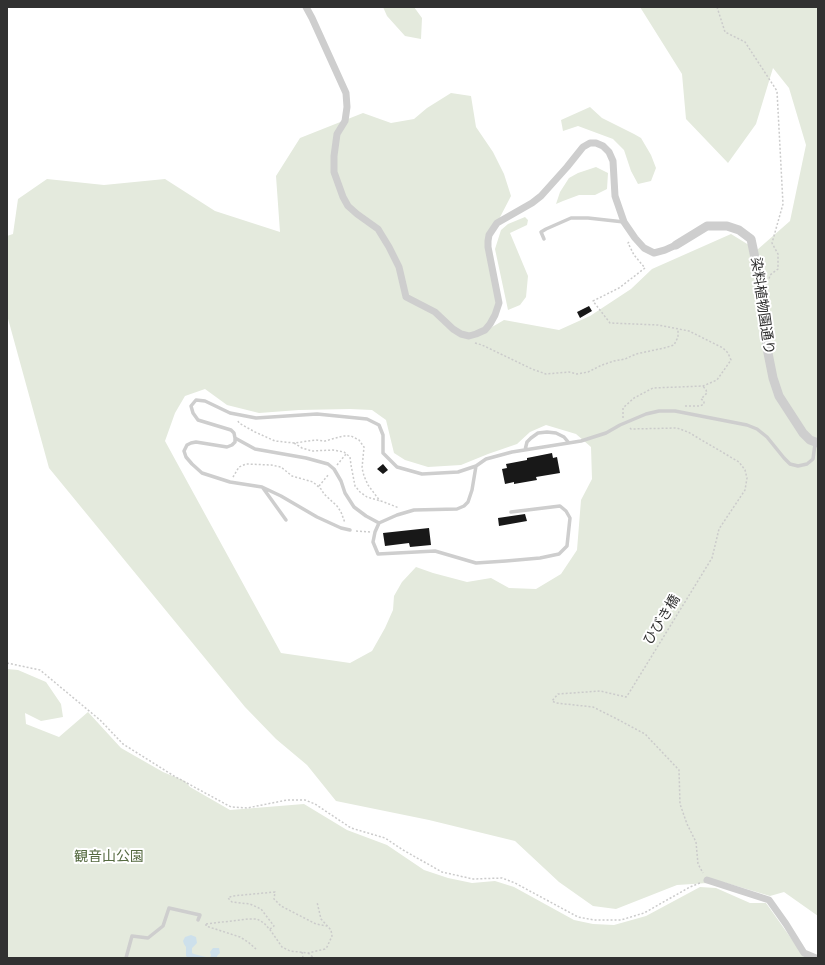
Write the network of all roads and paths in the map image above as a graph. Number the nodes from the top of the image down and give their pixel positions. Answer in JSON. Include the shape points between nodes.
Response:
{"nodes":[{"id":1,"x":306,"y":7,"type":"edge"},
{"id":2,"x":716,"y":7,"type":"edge"},
{"id":3,"x":624,"y":222,"type":"junction"},
{"id":4,"x":544,"y":239,"type":"dead end"},
{"id":5,"x":628,"y":243,"type":"dead end"},
{"id":6,"x":676,"y":245,"type":"joint"},
{"id":7,"x":768,"y":282,"type":"dead end"},
{"id":8,"x":678,"y":329,"type":"junction"},
{"id":9,"x":465,"y":335,"type":"junction"},
{"id":10,"x":703,"y":386,"type":"junction"},
{"id":11,"x":675,"y":411,"type":"junction"},
{"id":12,"x":235,"y":414,"type":"junction"},
{"id":13,"x":623,"y":423,"type":"junction"},
{"id":14,"x":235,"y":438,"type":"junction"},
{"id":15,"x":294,"y":443,"type":"junction"},
{"id":16,"x":569,"y":443,"type":"junction"},
{"id":17,"x":817,"y":443,"type":"edge"},
{"id":18,"x":525,"y":450,"type":"junction"},
{"id":19,"x":346,"y":454,"type":"junction"},
{"id":20,"x":476,"y":466,"type":"junction"},
{"id":21,"x":334,"y":469,"type":"junction"},
{"id":22,"x":230,"y":482,"type":"junction"},
{"id":23,"x":318,"y":486,"type":"junction"},
{"id":24,"x":262,"y":487,"type":"junction"},
{"id":25,"x":380,"y":501,"type":"junction"},
{"id":26,"x":406,"y":512,"type":"junction"},
{"id":27,"x":511,"y":512,"type":"dead end"},
{"id":28,"x":286,"y":520,"type":"dead end"},
{"id":29,"x":379,"y":523,"type":"junction"},
{"id":30,"x":348,"y":530,"type":"junction"},
{"id":31,"x":375,"y":532,"type":"junction"},
{"id":32,"x":7,"y":663,"type":"edge"},
{"id":33,"x":707,"y":880,"type":"junction"},
{"id":34,"x":317,"y":902,"type":"dead end"},
{"id":35,"x":198,"y":920,"type":"dead end"},
{"id":36,"x":327,"y":926,"type":"junction"},
{"id":37,"x":270,"y":930,"type":"junction"},
{"id":38,"x":256,"y":949,"type":"dead end"},
{"id":39,"x":302,"y":952,"type":"junction"},
{"id":40,"x":308,"y":953,"type":"junction"},
{"id":41,"x":126,"y":958,"type":"edge"},
{"id":42,"x":303,"y":958,"type":"edge"},
{"id":43,"x":314,"y":958,"type":"edge"},
{"id":44,"x":816,"y":958,"type":"edge"}],
"edges":[{"from":1,"to":9,"type":"street","via":[[346,93],[345,120],[337,134],[334,156],[334,172],[343,197],[356,214],[378,229],[400,267],[406,297],[435,312],[453,329]]},
{"from":2,"to":7,"type":"path","via":[[725,32],[745,42],[777,91],[783,204],[772,243],[778,254],[778,269],[770,275]]},
{"from":3,"to":4,"type":"lane","via":[[571,218],[541,232]]},
{"from":3,"to":6,"type":"street","name":"染料植物園通り","via":[[644,248],[654,252]]},
{"from":3,"to":9,"type":"street","name":"染料植物園通り","via":[[614,196],[613,161],[603,146],[590,143],[583,147],[541,196],[497,223],[489,234],[488,247],[499,303],[485,330]]},
{"from":5,"to":8,"type":"path","via":[[645,268],[619,288],[593,301],[610,323],[658,325]]},
{"from":6,"to":17,"type":"street","name":"染料植物園通り","via":[[707,226],[726,226],[740,230],[751,239],[763,296],[772,378],[779,396],[803,433]]},
{"from":8,"to":9,"type":"path","via":[[674,345],[636,354],[578,374],[546,374],[482,344],[467,340]]},
{"from":8,"to":10,"type":"path","via":[[711,341],[728,353],[731,360],[717,380]]},
{"from":10,"to":11,"type":"path","via":[[707,393],[701,399],[704,404],[681,406]]},
{"from":10,"to":13,"type":"path","via":[[653,388],[634,398],[623,408]]},
{"from":11,"to":13,"type":"lane","via":[[646,414]]},
{"from":11,"to":17,"type":"lane","via":[[757,429],[790,464],[798,466],[814,459]]},
{"from":12,"to":14,"type":"lane","via":[[205,401],[196,400],[191,406],[198,420],[231,430]]},
{"from":12,"to":15,"type":"path","via":[[239,423],[275,442]]},
{"from":12,"to":20,"type":"lane","via":[[256,418],[317,414],[367,419],[379,425],[383,435],[383,453],[397,467],[422,474],[458,472]]},
{"from":13,"to":16,"type":"lane","via":[[606,433]]},
{"from":13,"to":33,"type":"path","name":"ひびき橋","via":[[631,429],[677,428],[688,432],[739,462],[747,478],[745,490],[719,529],[712,558],[626,697],[600,691],[558,694],[552,700],[556,703],[593,707],[645,734],[679,770],[680,804],[696,842],[698,864]]},
{"from":14,"to":21,"type":"lane","via":[[255,449],[319,461]]},
{"from":14,"to":22,"type":"lane","via":[[235,442],[227,448],[196,442],[187,445],[184,451],[186,457],[202,473]]},
{"from":15,"to":19,"type":"path","via":[[312,451],[333,450]]},
{"from":15,"to":25,"type":"path","via":[[326,441],[343,436],[359,440],[364,447],[364,476]]},
{"from":16,"to":18,"type":"lane"},
{"from":16,"to":18,"type":"lane","via":[[556,433],[538,433],[527,442]]},
{"from":18,"to":20,"type":"lane","via":[[486,458]]},
{"from":19,"to":21,"type":"path"},
{"from":19,"to":25,"type":"path","via":[[350,457],[356,486],[360,492]]},
{"from":20,"to":26,"type":"lane","via":[[472,490],[464,506]]},
{"from":21,"to":23,"type":"path"},
{"from":21,"to":29,"type":"lane","via":[[354,507]]},
{"from":22,"to":23,"type":"path","via":[[239,467],[246,464],[271,465],[281,467],[292,476]]},
{"from":22,"to":24,"type":"lane"},
{"from":23,"to":30,"type":"path","via":[[337,506]]},
{"from":24,"to":28,"type":"lane"},
{"from":24,"to":30,"type":"lane","via":[[317,517]]},
{"from":25,"to":26,"type":"path","via":[[397,506]]},
{"from":26,"to":29,"type":"lane"},
{"from":27,"to":31,"type":"lane","via":[[560,506],[570,518],[567,546],[559,554],[540,558],[476,563],[435,551],[378,554],[373,542]]},
{"from":29,"to":31,"type":"lane"},
{"from":30,"to":31,"type":"path"},
{"from":32,"to":33,"type":"path","via":[[40,670],[100,720],[123,744],[231,807],[247,808],[288,800],[304,800],[315,804],[351,828],[385,838],[442,872],[473,879],[502,878],[578,917],[621,920],[644,913]]},
{"from":33,"to":44,"type":"street","via":[[770,900],[804,953]]},
{"from":34,"to":36,"type":"path","via":[[321,919]]},
{"from":35,"to":41,"type":"lane","via":[[200,915],[169,908],[163,926],[148,938],[132,936]]},
{"from":36,"to":37,"type":"path","via":[[316,924],[281,906],[274,899],[275,892],[228,898],[232,902],[250,904],[262,909],[274,926]]},
{"from":36,"to":40,"type":"path","via":[[332,936],[325,950]]},
{"from":37,"to":38,"type":"path","via":[[257,919],[206,924],[240,937]]},
{"from":37,"to":39,"type":"path","via":[[282,947]]},
{"from":39,"to":40,"type":"path"},
{"from":39,"to":42,"type":"path"},
{"from":40,"to":43,"type":"path"}]}
